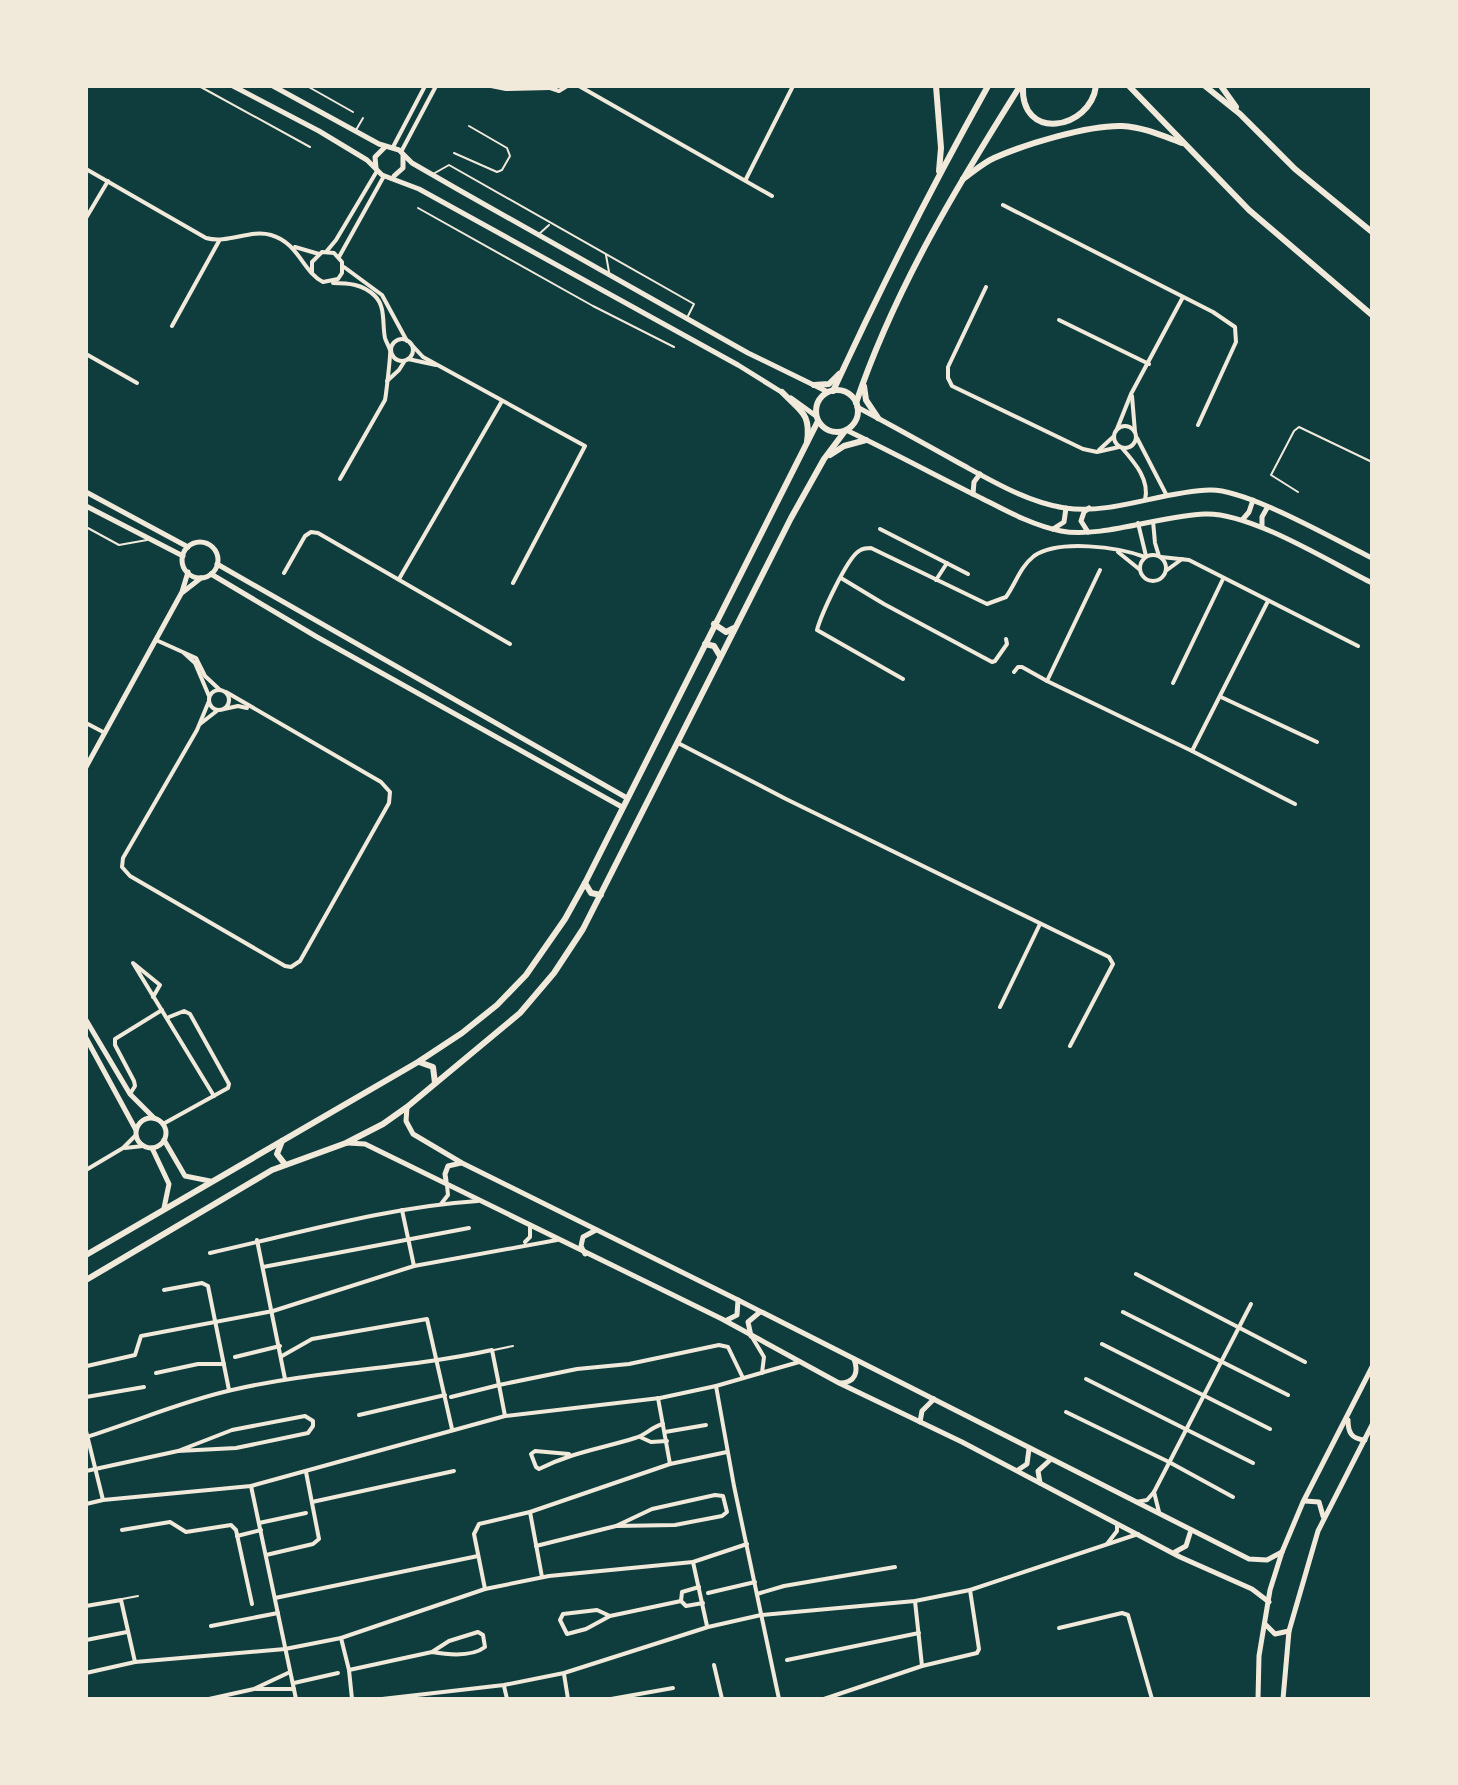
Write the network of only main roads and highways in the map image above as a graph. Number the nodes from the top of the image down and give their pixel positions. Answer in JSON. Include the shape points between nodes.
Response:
{"nodes":[{"id":1,"x":233,"y":86,"type":"edge"},
{"id":2,"x":273,"y":86,"type":"edge"},
{"id":3,"x":936,"y":86,"type":"edge"},
{"id":4,"x":988,"y":86,"type":"edge"},
{"id":5,"x":1022,"y":86,"type":"edge"},
{"id":6,"x":1096,"y":86,"type":"edge"},
{"id":7,"x":1129,"y":86,"type":"edge"},
{"id":8,"x":1205,"y":86,"type":"edge"},
{"id":9,"x":1221,"y":86,"type":"edge"},
{"id":10,"x":1240,"y":114,"type":"junction"},
{"id":11,"x":1184,"y":143,"type":"junction"},
{"id":12,"x":389,"y":147,"type":"junction"},
{"id":13,"x":402,"y":153,"type":"junction"},
{"id":14,"x":377,"y":170,"type":"junction"},
{"id":15,"x":939,"y":174,"type":"junction"},
{"id":16,"x":392,"y":177,"type":"junction"},
{"id":17,"x":960,"y":181,"type":"junction"},
{"id":18,"x":1372,"y":232,"type":"edge"},
{"id":19,"x":1372,"y":315,"type":"edge"},
{"id":20,"x":748,"y":353,"type":"junction"},
{"id":21,"x":738,"y":365,"type":"junction"},
{"id":22,"x":843,"y":369,"type":"junction"},
{"id":23,"x":863,"y":381,"type":"junction"},
{"id":24,"x":814,"y":385,"type":"junction"},
{"id":25,"x":831,"y":391,"type":"junction"},
{"id":26,"x":782,"y":392,"type":"junction"},
{"id":27,"x":856,"y":405,"type":"junction"},
{"id":28,"x":817,"y":418,"type":"junction"},
{"id":29,"x":878,"y":418,"type":"junction"},
{"id":30,"x":845,"y":430,"type":"junction"},
{"id":31,"x":866,"y":440,"type":"junction"},
{"id":32,"x":807,"y":446,"type":"junction"},
{"id":33,"x":824,"y":459,"type":"junction"},
{"id":34,"x":980,"y":474,"type":"junction"},
{"id":35,"x":86,"y":492,"type":"edge"},
{"id":36,"x":973,"y":494,"type":"junction"},
{"id":37,"x":1253,"y":500,"type":"junction"},
{"id":38,"x":86,"y":506,"type":"edge"},
{"id":39,"x":1066,"y":508,"type":"junction"},
{"id":40,"x":1089,"y":508,"type":"junction"},
{"id":41,"x":1267,"y":508,"type":"junction"},
{"id":42,"x":1242,"y":519,"type":"junction"},
{"id":43,"x":1262,"y":527,"type":"junction"},
{"id":44,"x":1053,"y":529,"type":"junction"},
{"id":45,"x":1089,"y":532,"type":"junction"},
{"id":46,"x":188,"y":547,"type":"junction"},
{"id":47,"x":183,"y":556,"type":"junction"},
{"id":48,"x":1372,"y":558,"type":"edge"},
{"id":49,"x":217,"y":564,"type":"junction"},
{"id":50,"x":188,"y":572,"type":"junction"},
{"id":51,"x":211,"y":574,"type":"junction"},
{"id":52,"x":202,"y":578,"type":"junction"},
{"id":53,"x":1372,"y":583,"type":"edge"},
{"id":54,"x":182,"y":592,"type":"junction"},
{"id":55,"x":714,"y":624,"type":"junction"},
{"id":56,"x":735,"y":628,"type":"junction"},
{"id":57,"x":705,"y":644,"type":"junction"},
{"id":58,"x":720,"y":656,"type":"junction"},
{"id":59,"x":86,"y":767,"type":"edge"},
{"id":60,"x":627,"y":798,"type":"junction"},
{"id":61,"x":622,"y":807,"type":"junction"},
{"id":62,"x":585,"y":883,"type":"junction"},
{"id":63,"x":601,"y":895,"type":"junction"},
{"id":64,"x":86,"y":1020,"type":"edge"},
{"id":65,"x":86,"y":1038,"type":"edge"},
{"id":66,"x":418,"y":1062,"type":"junction"},
{"id":67,"x":435,"y":1083,"type":"junction"},
{"id":68,"x":407,"y":1107,"type":"junction"},
{"id":69,"x":154,"y":1118,"type":"junction"},
{"id":70,"x":136,"y":1132,"type":"junction"},
{"id":71,"x":164,"y":1140,"type":"junction"},
{"id":72,"x":282,"y":1141,"type":"junction"},
{"id":73,"x":346,"y":1143,"type":"junction"},
{"id":74,"x":152,"y":1148,"type":"junction"},
{"id":75,"x":284,"y":1163,"type":"junction"},
{"id":76,"x":462,"y":1163,"type":"junction"},
{"id":77,"x":210,"y":1181,"type":"junction"},
{"id":78,"x":446,"y":1183,"type":"junction"},
{"id":79,"x":164,"y":1209,"type":"junction"},
{"id":80,"x":597,"y":1230,"type":"junction"},
{"id":81,"x":585,"y":1254,"type":"junction"},
{"id":82,"x":86,"y":1255,"type":"edge"},
{"id":83,"x":86,"y":1280,"type":"edge"},
{"id":84,"x":738,"y":1300,"type":"junction"},
{"id":85,"x":760,"y":1312,"type":"junction"},
{"id":86,"x":722,"y":1319,"type":"junction"},
{"id":87,"x":752,"y":1337,"type":"junction"},
{"id":88,"x":854,"y":1359,"type":"junction"},
{"id":89,"x":1372,"y":1367,"type":"edge"},
{"id":90,"x":839,"y":1383,"type":"junction"},
{"id":91,"x":934,"y":1399,"type":"junction"},
{"id":92,"x":1350,"y":1411,"type":"junction"},
{"id":93,"x":920,"y":1422,"type":"junction"},
{"id":94,"x":1372,"y":1425,"type":"edge"},
{"id":95,"x":1365,"y":1440,"type":"junction"},
{"id":96,"x":1029,"y":1449,"type":"junction"},
{"id":97,"x":1051,"y":1459,"type":"junction"},
{"id":98,"x":1017,"y":1470,"type":"junction"},
{"id":99,"x":1040,"y":1483,"type":"junction"},
{"id":100,"x":1303,"y":1502,"type":"junction"},
{"id":101,"x":1323,"y":1517,"type":"junction"},
{"id":102,"x":1191,"y":1530,"type":"junction"},
{"id":103,"x":1282,"y":1552,"type":"junction"},
{"id":104,"x":1174,"y":1553,"type":"junction"},
{"id":105,"x":1269,"y":1602,"type":"junction"},
{"id":106,"x":1265,"y":1624,"type":"junction"},
{"id":107,"x":1289,"y":1631,"type":"junction"},
{"id":108,"x":1258,"y":1699,"type":"edge"},
{"id":109,"x":1283,"y":1699,"type":"edge"}],
"edges":[{"from":1,"to":14,"type":"main road","via":[[319,131]]},
{"from":2,"to":12,"type":"main road"},
{"from":3,"to":15,"type":"main road"},
{"from":4,"to":15,"type":"main road"},
{"from":5,"to":6,"type":"main road","via":[[1031,116],[1054,123],[1071,120],[1087,108]]},
{"from":5,"to":17,"type":"main road"},
{"from":7,"to":11,"type":"main road"},
{"from":8,"to":10,"type":"main road"},
{"from":9,"to":10,"type":"main road"},
{"from":10,"to":18,"type":"main road","via":[[1295,169]]},
{"from":11,"to":17,"type":"main road","via":[[1122,126],[1094,128],[1017,149]]},
{"from":11,"to":19,"type":"main road","via":[[1249,210]]},
{"from":12,"to":13,"type":"main road"},
{"from":12,"to":14,"type":"main road","via":[[376,154]]},
{"from":13,"to":16,"type":"main road","via":[[403,168]]},
{"from":13,"to":20,"type":"main road"},
{"from":14,"to":16,"type":"main road"},
{"from":15,"to":22,"type":"main road"},
{"from":16,"to":21,"type":"main road"},
{"from":17,"to":23,"type":"main road"},
{"from":20,"to":21,"type":"main road"},
{"from":20,"to":24,"type":"main road"},
{"from":21,"to":26,"type":"main road"},
{"from":22,"to":24,"type":"main road","via":[[829,384]]},
{"from":22,"to":25,"type":"main road"},
{"from":23,"to":27,"type":"main road"},
{"from":23,"to":29,"type":"main road","via":[[866,400]]},
{"from":24,"to":25,"type":"main road"},
{"from":25,"to":27,"type":"main road","via":[[847,393]]},
{"from":25,"to":28,"type":"main road","via":[[818,402]]},
{"from":26,"to":28,"type":"main road"},
{"from":26,"to":32,"type":"main road","via":[[809,422]]},
{"from":27,"to":29,"type":"main road"},
{"from":27,"to":30,"type":"main road","via":[[856,419]]},
{"from":28,"to":30,"type":"main road","via":[[832,432]]},
{"from":28,"to":32,"type":"main road"},
{"from":29,"to":34,"type":"main road"},
{"from":30,"to":31,"type":"main road"},
{"from":30,"to":33,"type":"main road"},
{"from":31,"to":33,"type":"main road"},
{"from":31,"to":36,"type":"main road"},
{"from":32,"to":55,"type":"main road"},
{"from":33,"to":56,"type":"main road"},
{"from":34,"to":36,"type":"main road"},
{"from":34,"to":39,"type":"main road","via":[[1027,498]]},
{"from":35,"to":46,"type":"main road"},
{"from":36,"to":44,"type":"main road"},
{"from":37,"to":40,"type":"main road","via":[[1210,490]]},
{"from":37,"to":41,"type":"main road"},
{"from":37,"to":42,"type":"main road"},
{"from":38,"to":47,"type":"main road"},
{"from":39,"to":40,"type":"main road"},
{"from":39,"to":44,"type":"main road","via":[[1064,522]]},
{"from":40,"to":45,"type":"main road","via":[[1081,521]]},
{"from":41,"to":43,"type":"main road"},
{"from":41,"to":48,"type":"main road"},
{"from":42,"to":43,"type":"main road"},
{"from":42,"to":45,"type":"main road","via":[[1207,513]]},
{"from":43,"to":53,"type":"main road"},
{"from":44,"to":45,"type":"main road"},
{"from":46,"to":47,"type":"main road"},
{"from":46,"to":49,"type":"main road","via":[[196,542],[209,545]]},
{"from":47,"to":50,"type":"main road"},
{"from":49,"to":51,"type":"main road"},
{"from":49,"to":60,"type":"main road"},
{"from":50,"to":52,"type":"main road"},
{"from":50,"to":54,"type":"main road"},
{"from":51,"to":52,"type":"main road"},
{"from":51,"to":61,"type":"main road"},
{"from":52,"to":54,"type":"main road"},
{"from":54,"to":59,"type":"main road"},
{"from":55,"to":56,"type":"main road","via":[[726,632]]},
{"from":55,"to":57,"type":"main road"},
{"from":56,"to":58,"type":"main road"},
{"from":57,"to":58,"type":"main road","via":[[714,646]]},
{"from":57,"to":60,"type":"main road"},
{"from":58,"to":63,"type":"main road"},
{"from":60,"to":61,"type":"main road"},
{"from":61,"to":62,"type":"main road"},
{"from":62,"to":63,"type":"main road","via":[[591,893]]},
{"from":62,"to":66,"type":"main road","via":[[549,944],[513,990]]},
{"from":63,"to":67,"type":"main road","via":[[573,946],[520,1013]]},
{"from":64,"to":69,"type":"main road","via":[[130,1094]]},
{"from":65,"to":70,"type":"main road"},
{"from":66,"to":67,"type":"main road","via":[[433,1067]]},
{"from":66,"to":72,"type":"main road"},
{"from":67,"to":68,"type":"main road"},
{"from":68,"to":73,"type":"main road"},
{"from":68,"to":76,"type":"main road","via":[[406,1121],[413,1134]]},
{"from":69,"to":70,"type":"main road","via":[[144,1119]]},
{"from":69,"to":71,"type":"main road","via":[[163,1124]]},
{"from":70,"to":74,"type":"main road","via":[[143,1146]]},
{"from":71,"to":74,"type":"main road"},
{"from":71,"to":77,"type":"main road","via":[[185,1176]]},
{"from":72,"to":75,"type":"main road","via":[[277,1154]]},
{"from":72,"to":77,"type":"main road"},
{"from":73,"to":75,"type":"main road"},
{"from":73,"to":78,"type":"main road","via":[[365,1144]]},
{"from":74,"to":79,"type":"main road","via":[[169,1184]]},
{"from":75,"to":83,"type":"main road"},
{"from":76,"to":78,"type":"main road","via":[[448,1166]]},
{"from":76,"to":80,"type":"main road"},
{"from":77,"to":79,"type":"main road"},
{"from":78,"to":81,"type":"main road"},
{"from":79,"to":82,"type":"main road"},
{"from":80,"to":81,"type":"main road","via":[[583,1237]]},
{"from":80,"to":84,"type":"main road"},
{"from":81,"to":86,"type":"main road"},
{"from":84,"to":85,"type":"main road"},
{"from":84,"to":86,"type":"main road","via":[[735,1318]]},
{"from":85,"to":87,"type":"main road","via":[[748,1322]]},
{"from":85,"to":88,"type":"main road"},
{"from":86,"to":87,"type":"main road"},
{"from":87,"to":90,"type":"main road"},
{"from":88,"to":90,"type":"main road","via":[[855,1376]]},
{"from":88,"to":91,"type":"main road"},
{"from":89,"to":92,"type":"main road"},
{"from":90,"to":93,"type":"main road"},
{"from":91,"to":93,"type":"main road","via":[[922,1411]]},
{"from":91,"to":96,"type":"main road"},
{"from":92,"to":95,"type":"main road","via":[[1349,1433]]},
{"from":92,"to":100,"type":"main road"},
{"from":93,"to":98,"type":"main road"},
{"from":94,"to":95,"type":"main road"},
{"from":95,"to":101,"type":"main road"},
{"from":96,"to":97,"type":"main road"},
{"from":96,"to":98,"type":"main road","via":[[1027,1464]]},
{"from":97,"to":99,"type":"main road","via":[[1038,1471]]},
{"from":97,"to":102,"type":"main road"},
{"from":98,"to":99,"type":"main road"},
{"from":99,"to":104,"type":"main road"},
{"from":100,"to":101,"type":"main road","via":[[1319,1502]]},
{"from":100,"to":103,"type":"main road"},
{"from":101,"to":107,"type":"main road"},
{"from":102,"to":103,"type":"main road","via":[[1249,1559],[1267,1560]]},
{"from":102,"to":104,"type":"main road","via":[[1186,1546]]},
{"from":103,"to":105,"type":"main road"},
{"from":104,"to":105,"type":"main road"},
{"from":105,"to":106,"type":"main road"},
{"from":106,"to":107,"type":"main road","via":[[1275,1634]]},
{"from":106,"to":108,"type":"main road"},
{"from":107,"to":109,"type":"main road"}]}
